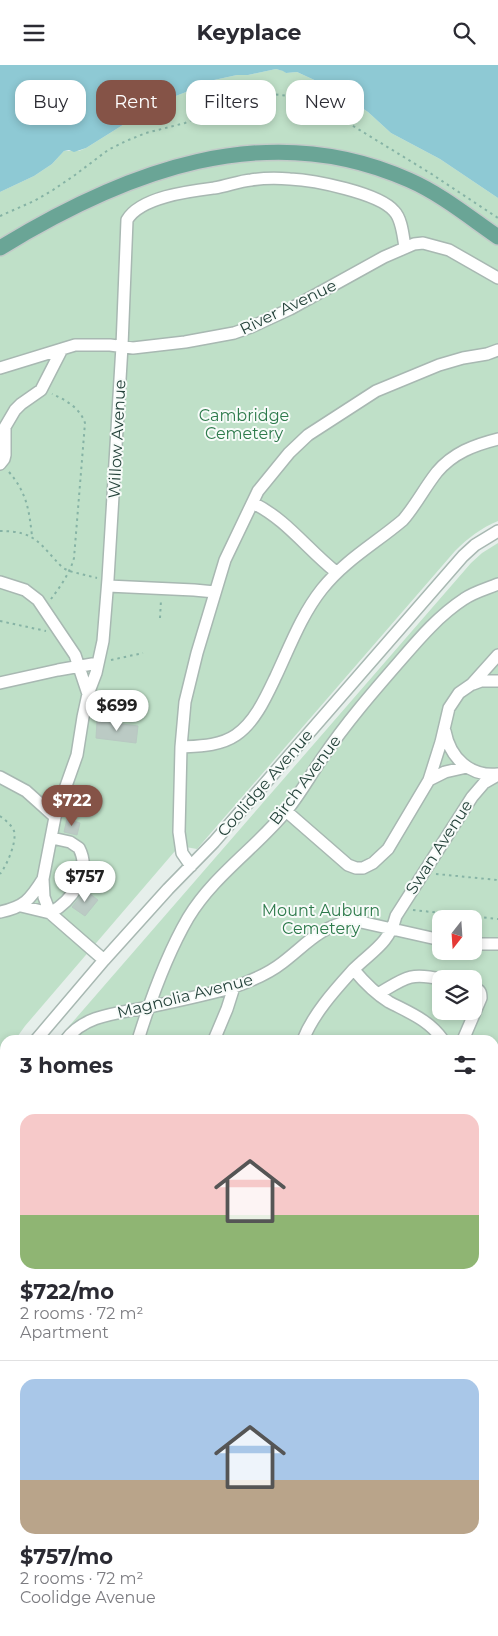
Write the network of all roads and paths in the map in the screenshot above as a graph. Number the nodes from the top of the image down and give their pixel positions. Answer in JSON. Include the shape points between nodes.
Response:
{"nodes":[{"id":1,"x":498,"y":237,"type":"edge"},
{"id":2,"x":405,"y":247,"type":"junction"},
{"id":3,"x":0,"y":248,"type":"edge"},
{"id":4,"x":498,"y":278,"type":"edge"},
{"id":5,"x":122,"y":346,"type":"junction"},
{"id":6,"x":62,"y":349,"type":"junction"},
{"id":7,"x":498,"y":350,"type":"edge"},
{"id":8,"x":492,"y":355,"type":"edge"},
{"id":9,"x":0,"y":368,"type":"edge"},
{"id":10,"x":41,"y":390,"type":"junction"},
{"id":11,"x":498,"y":439,"type":"edge"},
{"id":12,"x":1,"y":463,"type":"edge"},
{"id":13,"x":252,"y":503,"type":"junction"},
{"id":14,"x":0,"y":531,"type":"edge"},
{"id":15,"x":498,"y":531,"type":"edge"},
{"id":16,"x":32,"y":536,"type":"junction"},
{"id":17,"x":69,"y":571,"type":"junction"},
{"id":18,"x":336,"y":572,"type":"junction"},
{"id":19,"x":0,"y":582,"type":"edge"},
{"id":20,"x":108,"y":583,"type":"junction"},
{"id":21,"x":497,"y":585,"type":"edge"},
{"id":22,"x":215,"y":592,"type":"junction"},
{"id":23,"x":161,"y":599,"type":"dead end"},
{"id":24,"x":43,"y":609,"type":"junction"},
{"id":25,"x":160,"y":617,"type":"dead end"},
{"id":26,"x":0,"y":621,"type":"edge"},
{"id":27,"x":61,"y":635,"type":"junction"},
{"id":28,"x":143,"y":653,"type":"dead end"},
{"id":29,"x":498,"y":655,"type":"edge"},
{"id":30,"x":98,"y":663,"type":"junction"},
{"id":31,"x":79,"y":666,"type":"junction"},
{"id":32,"x":498,"y":681,"type":"edge"},
{"id":33,"x":0,"y":683,"type":"edge"},
{"id":34,"x":472,"y":684,"type":"junction"},
{"id":35,"x":88,"y":694,"type":"junction"},
{"id":36,"x":445,"y":724,"type":"junction"},
{"id":37,"x":181,"y":747,"type":"junction"},
{"id":38,"x":467,"y":767,"type":"junction"},
{"id":39,"x":498,"y":775,"type":"edge"},
{"id":40,"x":0,"y":777,"type":"edge"},
{"id":41,"x":430,"y":780,"type":"junction"},
{"id":42,"x":286,"y":811,"type":"junction"},
{"id":43,"x":0,"y":816,"type":"edge"},
{"id":44,"x":55,"y":817,"type":"junction"},
{"id":45,"x":52,"y":838,"type":"junction"},
{"id":46,"x":191,"y":866,"type":"junction"},
{"id":47,"x":422,"y":873,"type":"junction"},
{"id":48,"x":0,"y":874,"type":"edge"},
{"id":49,"x":43,"y":879,"type":"junction"},
{"id":50,"x":498,"y":880,"type":"edge"},
{"id":51,"x":21,"y":906,"type":"junction"},
{"id":52,"x":400,"y":908,"type":"junction"},
{"id":53,"x":0,"y":912,"type":"edge"},
{"id":54,"x":50,"y":913,"type":"junction"},
{"id":55,"x":498,"y":919,"type":"edge"},
{"id":56,"x":393,"y":929,"type":"junction"},
{"id":57,"x":432,"y":938,"type":"edge"},
{"id":58,"x":482,"y":944,"type":"edge"},
{"id":59,"x":498,"y":944,"type":"edge"},
{"id":60,"x":104,"y":959,"type":"junction"},
{"id":61,"x":354,"y":970,"type":"junction"},
{"id":62,"x":432,"y":977,"type":"edge"},
{"id":63,"x":234,"y":987,"type":"junction"},
{"id":64,"x":378,"y":994,"type":"junction"},
{"id":65,"x":148,"y":1007,"type":"junction"},
{"id":66,"x":472,"y":1020,"type":"edge"},
{"id":67,"x":40,"y":1035,"type":"edge"},
{"id":68,"x":71,"y":1035,"type":"edge"},
{"id":69,"x":140,"y":1035,"type":"edge"},
{"id":70,"x":216,"y":1035,"type":"edge"},
{"id":71,"x":305,"y":1035,"type":"edge"},
{"id":72,"x":439,"y":1035,"type":"edge"},
{"id":73,"x":466,"y":1035,"type":"edge"}],
"edges":[{"from":1,"to":3,"type":"main road","via":[[428,190],[393,173],[332,156],[264,151],[203,160],[138,180],[65,211]]},
{"from":2,"to":4,"type":"street","name":"River Avenue","via":[[423,243],[437,246]]},
{"from":2,"to":5,"type":"street","name":"River Avenue","via":[[315,296],[234,333],[185,342]]},
{"from":2,"to":5,"type":"street","name":"Willow Avenue","via":[[396,213],[381,201],[332,186],[290,179],[249,180],[182,192],[155,201],[140,207],[127,221]]},
{"from":5,"to":6,"type":"street","name":"River Avenue","via":[[94,344]]},
{"from":5,"to":20,"type":"street","name":"Willow Avenue"},
{"from":6,"to":9,"type":"street","name":"River Avenue"},
{"from":6,"to":10,"type":"street"},
{"from":7,"to":8,"type":"street"},
{"from":8,"to":13,"type":"street","via":[[463,357],[439,365],[376,391],[353,405],[308,435],[289,453]]},
{"from":10,"to":12,"type":"street","via":[[15,410],[5,427],[5,455]]},
{"from":10,"to":17,"type":"path","via":[[73,406],[84,423],[77,542]]},
{"from":11,"to":18,"type":"street","via":[[472,447],[449,461],[403,520]]},
{"from":12,"to":16,"type":"path","via":[[25,495]]},
{"from":13,"to":18,"type":"street","via":[[274,514]]},
{"from":13,"to":22,"type":"street","via":[[225,560]]},
{"from":14,"to":16,"type":"path"},
{"from":15,"to":46,"type":"street","name":"Coolidge Avenue","via":[[463,556]]},
{"from":16,"to":17,"type":"path"},
{"from":17,"to":20,"type":"path"},
{"from":17,"to":24,"type":"path"},
{"from":18,"to":37,"type":"street","via":[[308,610],[269,690],[247,725],[226,740]]},
{"from":19,"to":24,"type":"street","via":[[25,590],[38,600]]},
{"from":20,"to":22,"type":"street"},
{"from":20,"to":30,"type":"street","name":"Willow Avenue"},
{"from":21,"to":42,"type":"street","name":"Birch Avenue","via":[[459,603],[416,643],[350,721]]},
{"from":22,"to":37,"type":"street","via":[[190,679]]},
{"from":23,"to":25,"type":"path"},
{"from":24,"to":27,"type":"street"},
{"from":26,"to":27,"type":"path"},
{"from":27,"to":31,"type":"street"},
{"from":28,"to":30,"type":"path"},
{"from":29,"to":34,"type":"street"},
{"from":30,"to":31,"type":"street"},
{"from":30,"to":35,"type":"street","name":"Willow Avenue"},
{"from":31,"to":33,"type":"street"},
{"from":31,"to":35,"type":"street"},
{"from":32,"to":34,"type":"street"},
{"from":34,"to":36,"type":"street","via":[[452,701]]},
{"from":35,"to":44,"type":"street","name":"Willow Avenue","via":[[77,755]]},
{"from":36,"to":38,"type":"street","via":[[450,748]]},
{"from":36,"to":41,"type":"street"},
{"from":37,"to":46,"type":"street","via":[[180,839],[182,853]]},
{"from":38,"to":39,"type":"street"},
{"from":38,"to":41,"type":"street","via":[[445,772]]},
{"from":39,"to":47,"type":"street","name":"Swan Avenue","via":[[484,783],[472,797]]},
{"from":40,"to":44,"type":"street","via":[[26,791]]},
{"from":41,"to":42,"type":"street","via":[[388,849],[364,868],[348,865]]},
{"from":42,"to":65,"type":"street","name":"Birch Avenue","via":[[199,901],[176,941]]},
{"from":43,"to":48,"type":"path","via":[[10,825],[14,837],[6,866]]},
{"from":44,"to":45,"type":"street","name":"Willow Avenue"},
{"from":45,"to":49,"type":"street","name":"Willow Avenue"},
{"from":45,"to":54,"type":"street","via":[[70,842],[79,848],[82,872],[78,885],[65,902]]},
{"from":46,"to":60,"type":"street","name":"Coolidge Avenue"},
{"from":47,"to":50,"type":"path"},
{"from":47,"to":52,"type":"street","name":"Swan Avenue"},
{"from":49,"to":51,"type":"street"},
{"from":49,"to":54,"type":"street","via":[[44,897]]},
{"from":51,"to":53,"type":"street"},
{"from":51,"to":54,"type":"street"},
{"from":52,"to":55,"type":"path"},
{"from":52,"to":56,"type":"street","name":"Swan Avenue"},
{"from":54,"to":60,"type":"street"},
{"from":56,"to":57,"type":"street","name":"Magnolia Avenue"},
{"from":56,"to":61,"type":"street"},
{"from":56,"to":63,"type":"street","name":"Magnolia Avenue","via":[[352,920],[337,923],[320,932],[264,975]]},
{"from":58,"to":59,"type":"street"},
{"from":60,"to":67,"type":"street","name":"Coolidge Avenue"},
{"from":61,"to":64,"type":"street"},
{"from":61,"to":71,"type":"street"},
{"from":62,"to":64,"type":"street","via":[[414,975]]},
{"from":63,"to":65,"type":"street","name":"Magnolia Avenue"},
{"from":63,"to":70,"type":"street"},
{"from":64,"to":72,"type":"street","via":[[424,1019]]},
{"from":65,"to":68,"type":"street","name":"Magnolia Avenue","via":[[101,1017],[81,1025]]},
{"from":65,"to":69,"type":"street","name":"Birch Avenue"},
{"from":66,"to":73,"type":"street"}]}
